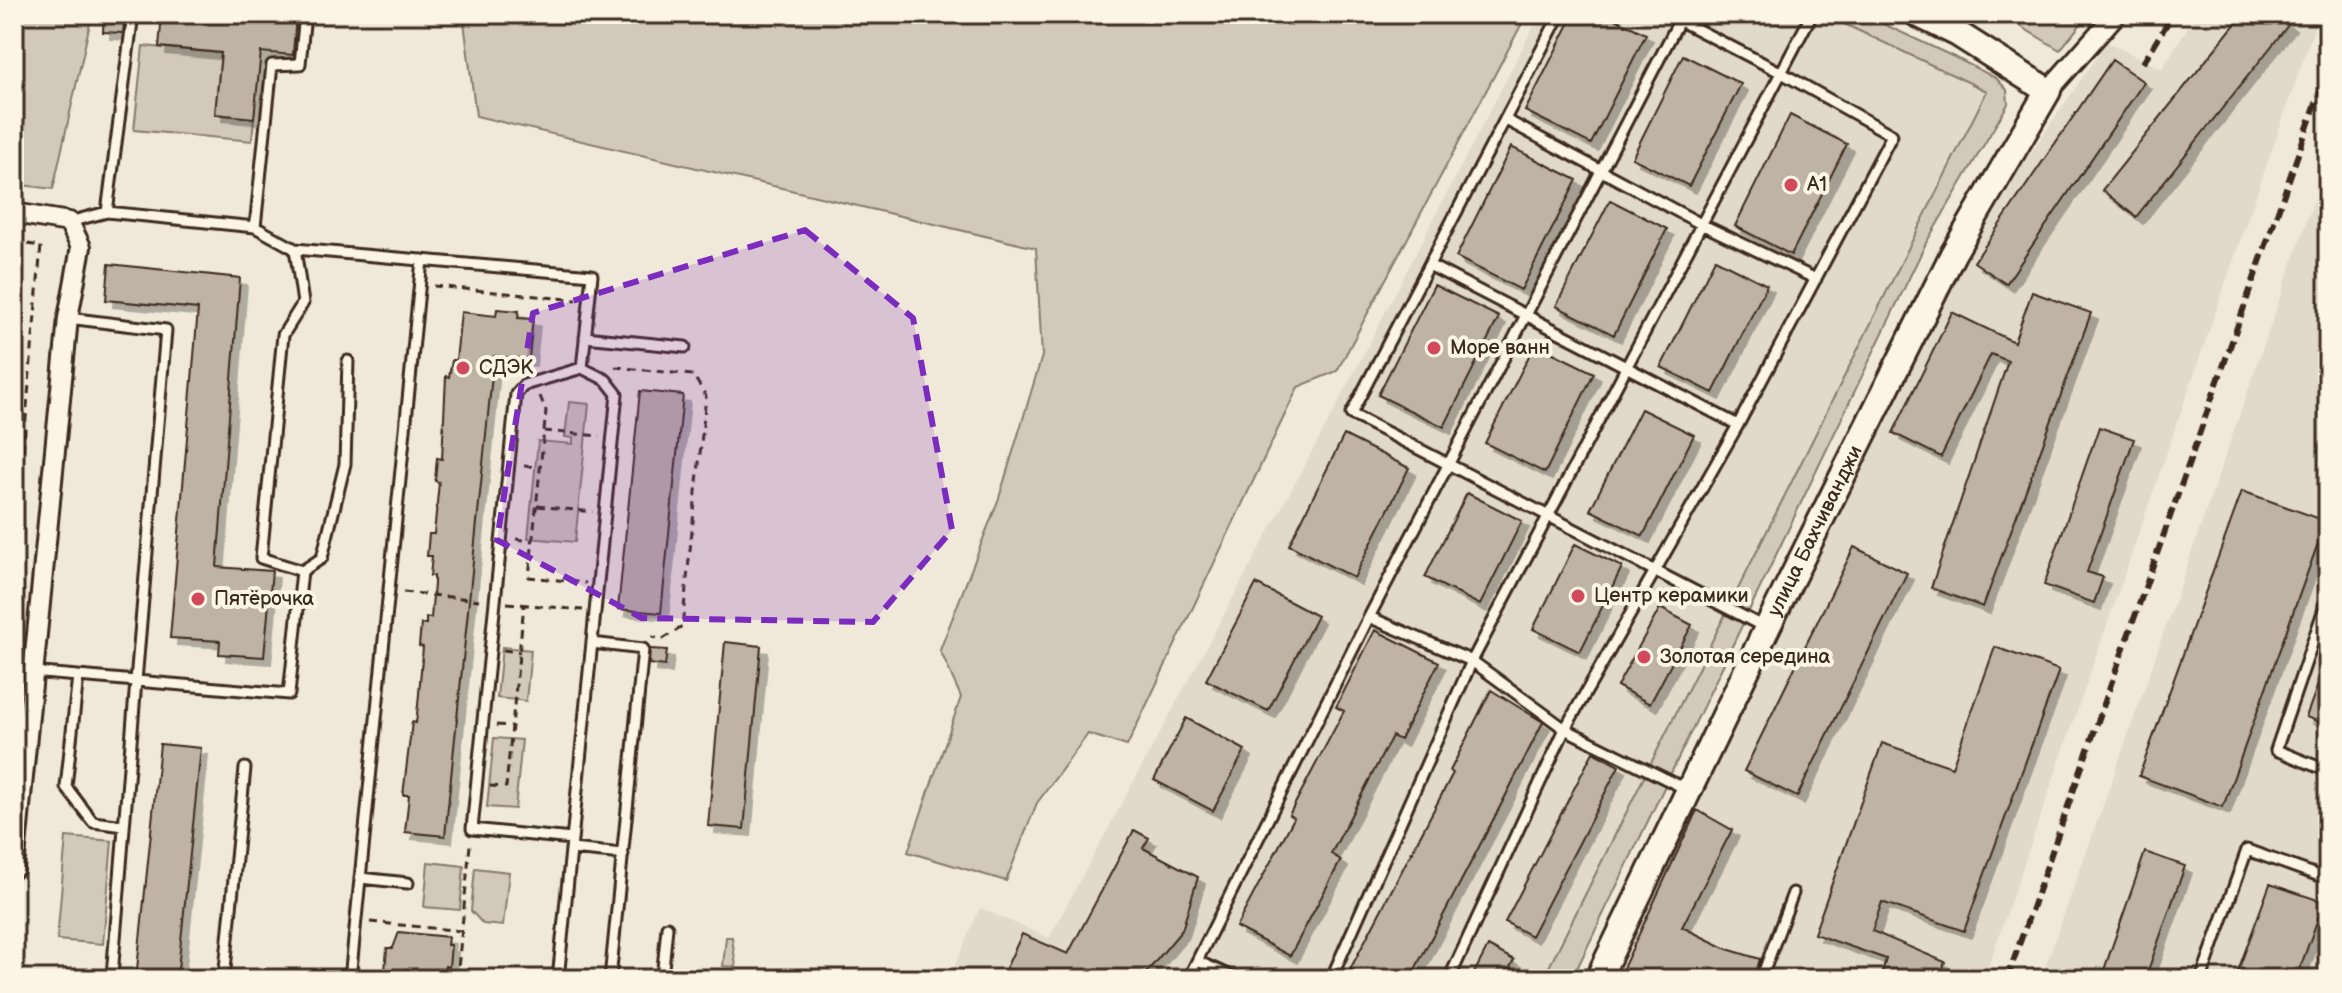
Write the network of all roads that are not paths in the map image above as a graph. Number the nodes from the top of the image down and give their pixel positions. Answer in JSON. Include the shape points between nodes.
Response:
{"nodes":[{"id":1,"x":133,"y":14,"type":"edge"},
{"id":2,"x":305,"y":14,"type":"edge"},
{"id":3,"x":1560,"y":14,"type":"edge"},
{"id":4,"x":1667,"y":14,"type":"edge"},
{"id":5,"x":1812,"y":14,"type":"edge"},
{"id":6,"x":1917,"y":14,"type":"edge"},
{"id":7,"x":2116,"y":14,"type":"edge"},
{"id":8,"x":1679,"y":21,"type":"junction"},
{"id":9,"x":1780,"y":72,"type":"junction"},
{"id":10,"x":2048,"y":91,"type":"junction"},
{"id":11,"x":1506,"y":120,"type":"junction"},
{"id":12,"x":1604,"y":170,"type":"junction"},
{"id":13,"x":107,"y":212,"type":"junction"},
{"id":14,"x":14,"y":213,"type":"edge"},
{"id":15,"x":69,"y":222,"type":"junction"},
{"id":16,"x":1701,"y":224,"type":"junction"},
{"id":17,"x":255,"y":227,"type":"junction"},
{"id":18,"x":295,"y":249,"type":"junction"},
{"id":19,"x":422,"y":260,"type":"junction"},
{"id":20,"x":1429,"y":265,"type":"junction"},
{"id":21,"x":1816,"y":279,"type":"junction"},
{"id":22,"x":1527,"y":315,"type":"junction"},
{"id":23,"x":68,"y":318,"type":"junction"},
{"id":24,"x":585,"y":337,"type":"junction"},
{"id":25,"x":685,"y":347,"type":"dead end"},
{"id":26,"x":348,"y":361,"type":"dead end"},
{"id":27,"x":583,"y":366,"type":"junction"},
{"id":28,"x":1626,"y":366,"type":"junction"},
{"id":29,"x":1738,"y":425,"type":"junction"},
{"id":30,"x":1450,"y":465,"type":"junction"},
{"id":31,"x":1550,"y":517,"type":"junction"},
{"id":32,"x":302,"y":571,"type":"junction"},
{"id":33,"x":1656,"y":572,"type":"junction"},
{"id":34,"x":2328,"y":597,"type":"edge"},
{"id":35,"x":1369,"y":617,"type":"junction"},
{"id":36,"x":1767,"y":628,"type":"junction"},
{"id":37,"x":592,"y":643,"type":"junction"},
{"id":38,"x":1472,"y":661,"type":"junction"},
{"id":39,"x":31,"y":672,"type":"junction"},
{"id":40,"x":78,"y":676,"type":"junction"},
{"id":41,"x":136,"y":681,"type":"junction"},
{"id":42,"x":1565,"y":729,"type":"junction"},
{"id":43,"x":20,"y":745,"type":"edge"},
{"id":44,"x":245,"y":768,"type":"dead end"},
{"id":45,"x":2328,"y":771,"type":"edge"},
{"id":46,"x":1689,"y":791,"type":"junction"},
{"id":47,"x":16,"y":824,"type":"edge"},
{"id":48,"x":124,"y":826,"type":"junction"},
{"id":49,"x":571,"y":844,"type":"junction"},
{"id":50,"x":623,"y":854,"type":"junction"},
{"id":51,"x":14,"y":868,"type":"edge"},
{"id":52,"x":360,"y":878,"type":"junction"},
{"id":53,"x":2328,"y":879,"type":"edge"},
{"id":54,"x":408,"y":883,"type":"dead end"},
{"id":55,"x":1793,"y":893,"type":"dead end"},
{"id":56,"x":667,"y":927,"type":"dead end"},
{"id":57,"x":1197,"y":961,"type":"junction"},
{"id":58,"x":2328,"y":965,"type":"edge"},
{"id":59,"x":112,"y":976,"type":"dead end"},
{"id":60,"x":224,"y":979,"type":"edge"},
{"id":61,"x":350,"y":979,"type":"edge"},
{"id":62,"x":558,"y":979,"type":"edge"},
{"id":63,"x":610,"y":979,"type":"edge"},
{"id":64,"x":662,"y":979,"type":"edge"},
{"id":65,"x":1188,"y":979,"type":"edge"},
{"id":66,"x":1237,"y":979,"type":"edge"},
{"id":67,"x":1331,"y":979,"type":"edge"},
{"id":68,"x":1449,"y":979,"type":"edge"},
{"id":69,"x":1598,"y":979,"type":"edge"},
{"id":70,"x":1761,"y":979,"type":"edge"},
{"id":71,"x":2201,"y":979,"type":"edge"},
{"id":72,"x":2323,"y":979,"type":"edge"}],
"edges":[{"from":1,"to":13,"type":"lane"},
{"from":2,"to":17,"type":"lane","via":[[300,64],[272,65]]},
{"from":3,"to":11,"type":"lane"},
{"from":4,"to":8,"type":"lane"},
{"from":5,"to":9,"type":"lane"},
{"from":6,"to":10,"type":"main road"},
{"from":7,"to":10,"type":"street"},
{"from":8,"to":9,"type":"lane"},
{"from":8,"to":12,"type":"lane"},
{"from":9,"to":16,"type":"lane"},
{"from":9,"to":21,"type":"lane","via":[[1892,135]]},
{"from":10,"to":36,"type":"main road","name":"улица Бахчиванджи","via":[[1953,254]]},
{"from":11,"to":12,"type":"lane"},
{"from":11,"to":20,"type":"lane"},
{"from":12,"to":16,"type":"lane"},
{"from":12,"to":22,"type":"lane"},
{"from":13,"to":15,"type":"lane"},
{"from":13,"to":17,"type":"lane"},
{"from":14,"to":15,"type":"street"},
{"from":15,"to":23,"type":"street","via":[[81,247]]},
{"from":16,"to":21,"type":"lane"},
{"from":16,"to":28,"type":"lane"},
{"from":17,"to":18,"type":"lane"},
{"from":18,"to":19,"type":"lane"},
{"from":18,"to":32,"type":"lane","via":[[303,303],[283,335],[261,558]]},
{"from":19,"to":24,"type":"lane","via":[[592,275]]},
{"from":19,"to":52,"type":"lane"},
{"from":20,"to":22,"type":"lane"},
{"from":20,"to":30,"type":"lane","via":[[1351,414]]},
{"from":21,"to":29,"type":"lane"},
{"from":22,"to":28,"type":"lane"},
{"from":22,"to":30,"type":"lane"},
{"from":23,"to":39,"type":"street"},
{"from":23,"to":41,"type":"lane","via":[[166,330]]},
{"from":24,"to":25,"type":"lane"},
{"from":24,"to":27,"type":"lane"},
{"from":26,"to":32,"type":"lane","via":[[345,464],[322,558]]},
{"from":27,"to":37,"type":"lane","via":[[617,394]]},
{"from":27,"to":49,"type":"lane","via":[[524,385],[516,394],[472,829]]},
{"from":28,"to":29,"type":"lane"},
{"from":28,"to":31,"type":"lane"},
{"from":29,"to":33,"type":"lane"},
{"from":30,"to":31,"type":"lane"},
{"from":30,"to":35,"type":"lane"},
{"from":31,"to":33,"type":"lane"},
{"from":31,"to":38,"type":"lane"},
{"from":32,"to":41,"type":"lane","via":[[289,694]]},
{"from":33,"to":36,"type":"lane"},
{"from":33,"to":42,"type":"lane"},
{"from":34,"to":45,"type":"lane","via":[[2276,750]]},
{"from":35,"to":38,"type":"lane"},
{"from":35,"to":57,"type":"lane"},
{"from":36,"to":46,"type":"main road","name":"улица Бахчиванджи"},
{"from":37,"to":49,"type":"lane"},
{"from":37,"to":50,"type":"lane","via":[[643,649]]},
{"from":38,"to":42,"type":"lane"},
{"from":38,"to":67,"type":"lane"},
{"from":39,"to":40,"type":"lane"},
{"from":39,"to":43,"type":"street"},
{"from":40,"to":41,"type":"lane"},
{"from":40,"to":48,"type":"lane","via":[[66,787],[93,822]]},
{"from":41,"to":48,"type":"lane"},
{"from":42,"to":46,"type":"lane"},
{"from":42,"to":68,"type":"lane"},
{"from":43,"to":47,"type":"street"},
{"from":44,"to":60,"type":"lane"},
{"from":46,"to":69,"type":"main road","name":"улица Бахчиванджи"},
{"from":47,"to":51,"type":"street"},
{"from":48,"to":59,"type":"lane"},
{"from":49,"to":50,"type":"lane"},
{"from":49,"to":62,"type":"lane"},
{"from":50,"to":63,"type":"lane"},
{"from":52,"to":54,"type":"lane"},
{"from":52,"to":61,"type":"lane"},
{"from":53,"to":71,"type":"lane","via":[[2247,850]]},
{"from":55,"to":70,"type":"lane"},
{"from":56,"to":64,"type":"lane"},
{"from":57,"to":65,"type":"lane"},
{"from":57,"to":66,"type":"lane"},
{"from":58,"to":72,"type":"lane"}]}
